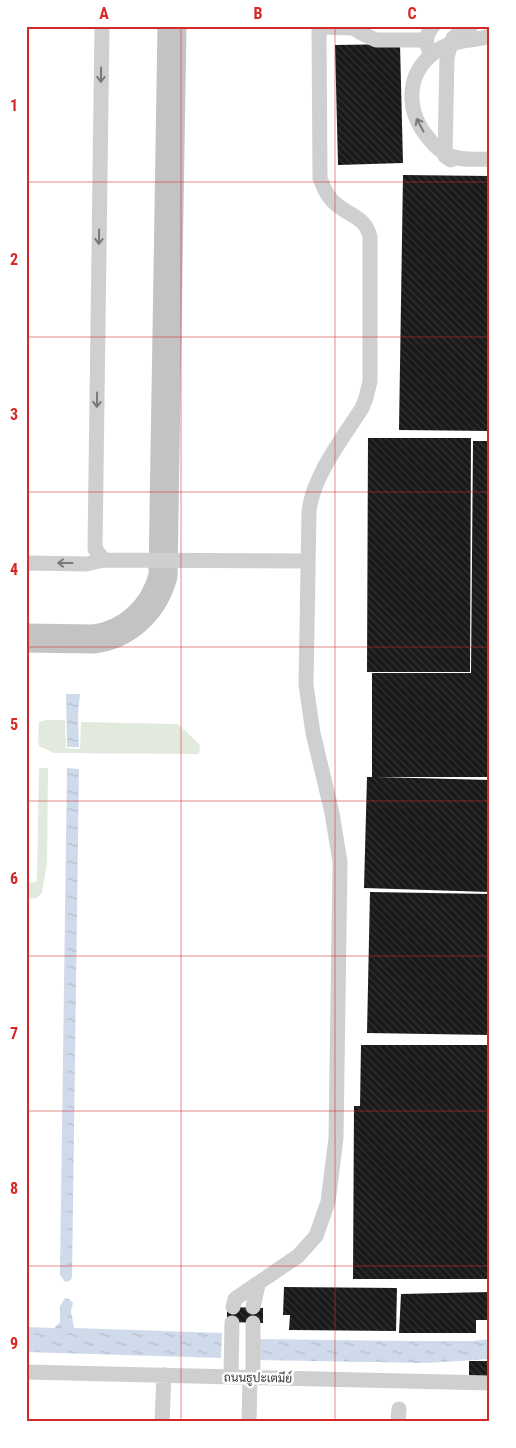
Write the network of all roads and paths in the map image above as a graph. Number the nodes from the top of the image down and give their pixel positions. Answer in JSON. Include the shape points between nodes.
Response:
{"nodes":[{"id":1,"x":102,"y":26,"type":"edge"},
{"id":2,"x":433,"y":26,"type":"edge"},
{"id":3,"x":471,"y":26,"type":"edge"},
{"id":4,"x":319,"y":27,"type":"edge"},
{"id":5,"x":490,"y":36,"type":"edge"},
{"id":6,"x":426,"y":40,"type":"junction"},
{"id":7,"x":445,"y":71,"type":"junction"},
{"id":8,"x":490,"y":161,"type":"edge"},
{"id":9,"x":104,"y":560,"type":"junction"},
{"id":10,"x":308,"y":562,"type":"junction"},
{"id":11,"x":26,"y":563,"type":"edge"},
{"id":12,"x":258,"y":1285,"type":"junction"},
{"id":13,"x":232,"y":1307,"type":"dead end"},
{"id":14,"x":253,"y":1307,"type":"dead end"},
{"id":15,"x":232,"y":1326,"type":"dead end"},
{"id":16,"x":252,"y":1328,"type":"dead end"},
{"id":17,"x":231,"y":1371,"type":"junction"},
{"id":18,"x":26,"y":1372,"type":"edge"},
{"id":19,"x":251,"y":1380,"type":"junction"},
{"id":20,"x":490,"y":1383,"type":"edge"},
{"id":21,"x":163,"y":1385,"type":"junction"},
{"id":22,"x":162,"y":1422,"type":"edge"},
{"id":23,"x":249,"y":1422,"type":"edge"}],
"edges":[{"from":1,"to":9,"type":"street","one_way":true,"via":[[95,549]]},
{"from":2,"to":6,"type":"street"},
{"from":3,"to":7,"type":"street","via":[[453,38]]},
{"from":4,"to":6,"type":"street","via":[[353,28],[376,40]]},
{"from":4,"to":10,"type":"street","via":[[320,178],[326,194],[368,228],[370,381],[362,408],[320,474],[312,493]]},
{"from":8,"to":5,"type":"street","one_way":true,"bridge":true,"via":[[452,157],[433,144],[418,124],[412,97],[417,74],[434,52],[462,40]]},
{"from":6,"to":7,"type":"street","via":[[427,48]]},
{"from":7,"to":8,"type":"street","via":[[445,156],[454,162]]},
{"from":9,"to":10,"type":"street"},
{"from":9,"to":11,"type":"street","one_way":true,"via":[[86,564]]},
{"from":10,"to":12,"type":"street","via":[[307,692],[340,862],[336,1138],[328,1202],[316,1236],[298,1256]]},
{"from":12,"to":13,"type":"street","via":[[235,1299]]},
{"from":12,"to":14,"type":"street"},
{"from":15,"to":17,"type":"street"},
{"from":16,"to":19,"type":"street"},
{"from":17,"to":19,"type":"street","name":"ถนนธูปะเตมีย์"},
{"from":17,"to":21,"type":"street","name":"ถนนธูปะเตมีย์"},
{"from":18,"to":21,"type":"street","name":"ถนนธูปะเตมีย์"},
{"from":19,"to":20,"type":"street","name":"ถนนธูปะเตมีย์"},
{"from":19,"to":23,"type":"street"},
{"from":21,"to":22,"type":"street"}]}
